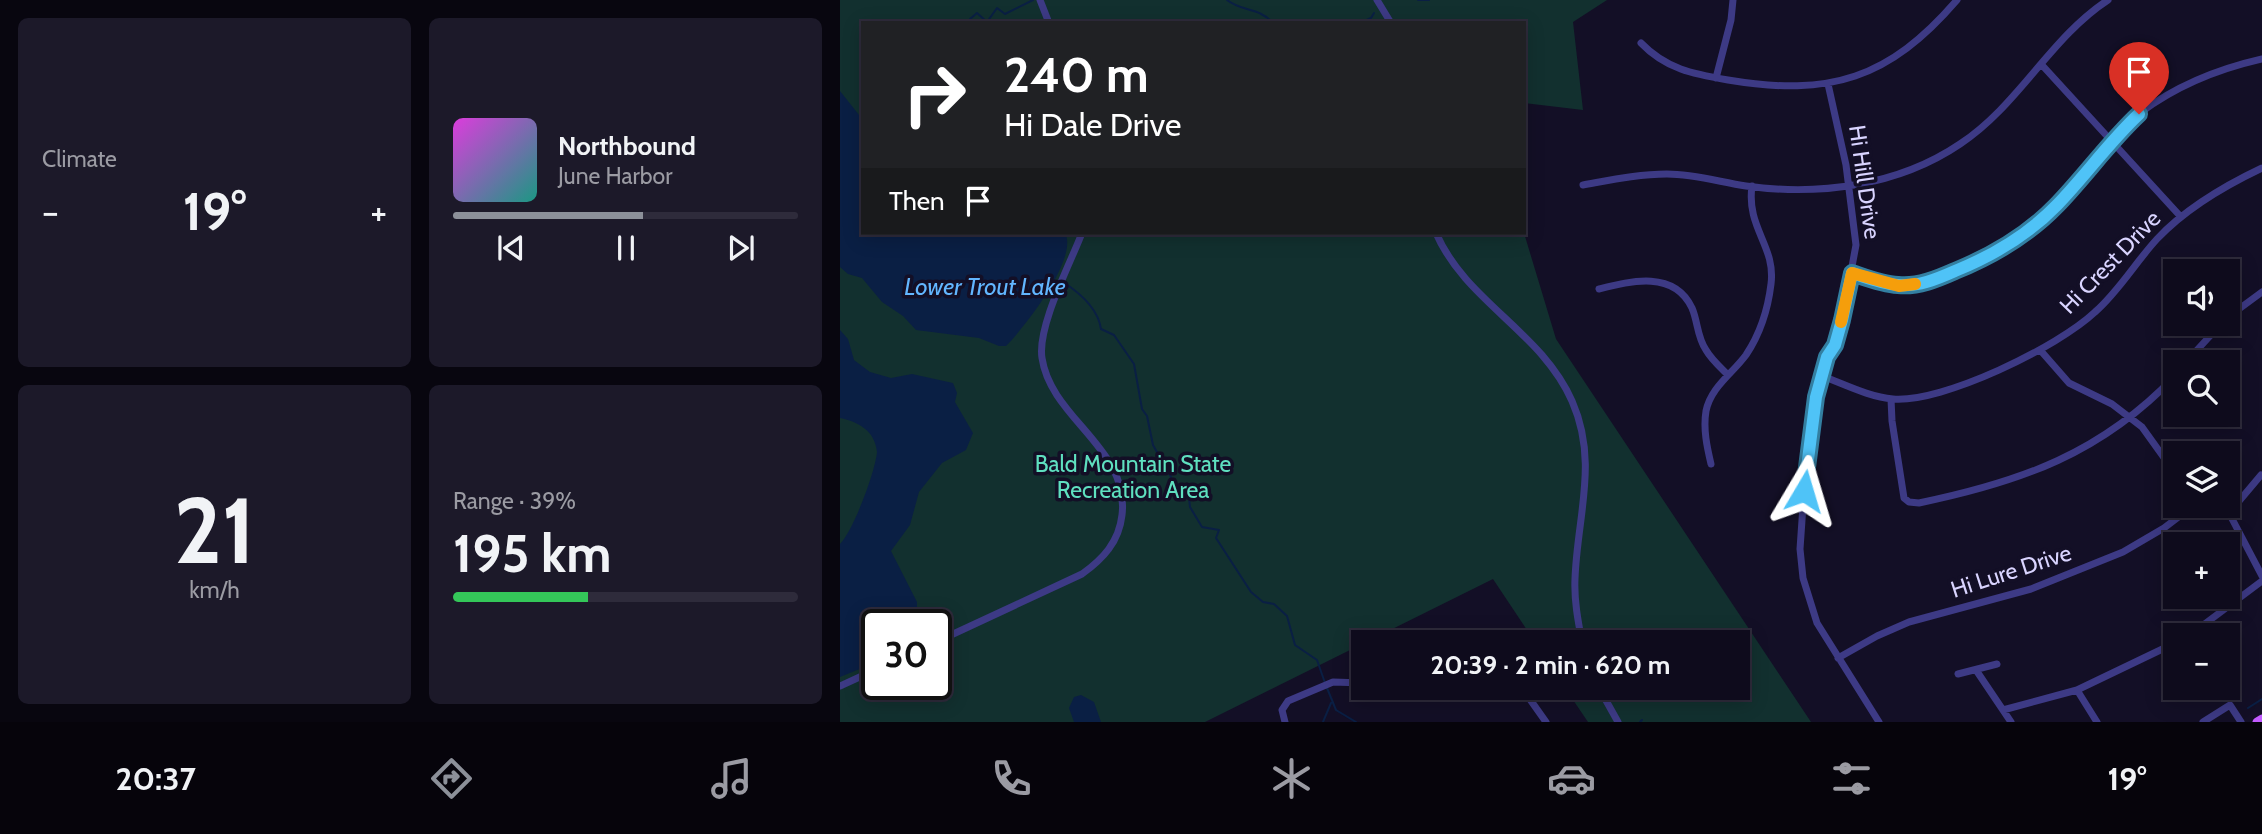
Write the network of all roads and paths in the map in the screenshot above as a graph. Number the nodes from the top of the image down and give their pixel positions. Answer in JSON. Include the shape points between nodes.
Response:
{"nodes":[{"id":1,"x":1040,"y":0,"type":"edge"},
{"id":2,"x":1377,"y":0,"type":"edge"},
{"id":3,"x":1733,"y":0,"type":"edge"},
{"id":4,"x":1957,"y":0,"type":"edge"},
{"id":5,"x":2108,"y":0,"type":"edge"},
{"id":6,"x":1048,"y":21,"type":"edge"},
{"id":7,"x":1390,"y":21,"type":"edge"},
{"id":8,"x":1641,"y":43,"type":"dead end"},
{"id":9,"x":2262,"y":59,"type":"edge"},
{"id":10,"x":2041,"y":64,"type":"junction"},
{"id":11,"x":1716,"y":79,"type":"junction"},
{"id":12,"x":1828,"y":84,"type":"junction"},
{"id":13,"x":2111,"y":140,"type":"junction"},
{"id":14,"x":2262,"y":168,"type":"edge"},
{"id":15,"x":1583,"y":185,"type":"dead end"},
{"id":16,"x":1752,"y":186,"type":"junction"},
{"id":17,"x":1849,"y":187,"type":"junction"},
{"id":18,"x":2181,"y":217,"type":"junction"},
{"id":19,"x":1081,"y":235,"type":"edge"},
{"id":20,"x":1438,"y":235,"type":"edge"},
{"id":21,"x":1852,"y":273,"type":"junction"},
{"id":22,"x":1599,"y":289,"type":"dead end"},
{"id":23,"x":2262,"y":292,"type":"edge"},
{"id":24,"x":2240,"y":308,"type":"edge"},
{"id":25,"x":2210,"y":336,"type":"edge"},
{"id":26,"x":2197,"y":350,"type":"edge"},
{"id":27,"x":2041,"y":351,"type":"junction"},
{"id":28,"x":1728,"y":375,"type":"junction"},
{"id":29,"x":1822,"y":376,"type":"junction"},
{"id":30,"x":2163,"y":388,"type":"edge"},
{"id":31,"x":1891,"y":399,"type":"junction"},
{"id":32,"x":2132,"y":418,"type":"junction"},
{"id":33,"x":2163,"y":455,"type":"edge"},
{"id":34,"x":1712,"y":464,"type":"dead end"},
{"id":35,"x":2261,"y":475,"type":"edge"},
{"id":36,"x":2177,"y":518,"type":"edge"},
{"id":37,"x":2262,"y":579,"type":"edge"},
{"id":38,"x":2205,"y":623,"type":"edge"},
{"id":39,"x":1580,"y":630,"type":"edge"},
{"id":40,"x":952,"y":635,"type":"edge"},
{"id":41,"x":2163,"y":649,"type":"edge"},
{"id":42,"x":1838,"y":659,"type":"junction"},
{"id":43,"x":1997,"y":664,"type":"dead end"},
{"id":44,"x":1976,"y":670,"type":"junction"},
{"id":45,"x":1958,"y":674,"type":"dead end"},
{"id":46,"x":861,"y":676,"type":"edge"},
{"id":47,"x":1351,"y":683,"type":"edge"},
{"id":48,"x":840,"y":686,"type":"edge"},
{"id":49,"x":2077,"y":690,"type":"junction"},
{"id":50,"x":1530,"y":700,"type":"edge"},
{"id":51,"x":1606,"y":700,"type":"edge"},
{"id":52,"x":2003,"y":710,"type":"junction"},
{"id":53,"x":2262,"y":719,"type":"edge"},
{"id":54,"x":1284,"y":722,"type":"edge"},
{"id":55,"x":1546,"y":722,"type":"edge"},
{"id":56,"x":1618,"y":722,"type":"edge"},
{"id":57,"x":1878,"y":722,"type":"edge"},
{"id":58,"x":2011,"y":722,"type":"edge"},
{"id":59,"x":2097,"y":722,"type":"edge"},
{"id":60,"x":2203,"y":722,"type":"edge"},
{"id":61,"x":2241,"y":722,"type":"edge"},
{"id":62,"x":2257,"y":722,"type":"edge"}],
"edges":[{"from":1,"to":6,"type":"street"},
{"from":2,"to":7,"type":"street"},
{"from":3,"to":11,"type":"street"},
{"from":4,"to":12,"type":"street","via":[[1933,28],[1894,58]]},
{"from":5,"to":10,"type":"street"},
{"from":8,"to":11,"type":"street","via":[[1667,65]]},
{"from":9,"to":13,"type":"street","via":[[2175,90]]},
{"from":10,"to":13,"type":"street"},
{"from":10,"to":17,"type":"street","via":[[2001,110],[1960,144],[1919,166]]},
{"from":11,"to":12,"type":"street","via":[[1784,87]]},
{"from":12,"to":17,"type":"street","name":"Hi Hill Drive"},
{"from":13,"to":18,"type":"street"},
{"from":13,"to":21,"type":"street","via":[[2056,206],[1996,252],[1912,285],[1882,283]]},
{"from":14,"to":18,"type":"street","name":"Hi Crest Drive"},
{"from":15,"to":16,"type":"street","via":[[1668,174]]},
{"from":16,"to":17,"type":"street"},
{"from":16,"to":28,"type":"street","via":[[1751,214],[1771,263],[1771,283],[1755,340]]},
{"from":17,"to":21,"type":"street","name":"Hi Hill Drive","via":[[1856,245]]},
{"from":18,"to":27,"type":"street","name":"Hi Crest Drive","via":[[2095,313]]},
{"from":19,"to":40,"type":"street","via":[[1048,320],[1041,356],[1056,393],[1121,481],[1121,523],[1114,543],[1082,574]]},
{"from":20,"to":39,"type":"street","via":[[1470,285],[1545,355],[1573,403],[1587,474],[1575,581]]},
{"from":21,"to":29,"type":"street","name":"Hi Hill Drive","via":[[1842,320]]},
{"from":22,"to":28,"type":"street","via":[[1639,280],[1672,286],[1691,306],[1707,352]]},
{"from":23,"to":24,"type":"street"},
{"from":25,"to":26,"type":"street"},
{"from":27,"to":31,"type":"street","name":"Hi Crest Drive","via":[[1952,387]]},
{"from":27,"to":32,"type":"street","via":[[2076,389]]},
{"from":28,"to":34,"type":"street","via":[[1716,387],[1707,408],[1706,440]]},
{"from":29,"to":31,"type":"street","name":"Hi Crest Drive"},
{"from":29,"to":42,"type":"street","name":"Hi Hill Drive","via":[[1808,452],[1800,549],[1809,602]]},
{"from":30,"to":32,"type":"street"},
{"from":31,"to":32,"type":"street","via":[[1904,498],[1919,503],[1974,492],[2050,466]]},
{"from":32,"to":33,"type":"street"},
{"from":35,"to":37,"type":"street","via":[[2229,513]]},
{"from":36,"to":42,"type":"street","name":"Hi Lure Drive","via":[[2123,552],[2031,589],[1909,622]]},
{"from":37,"to":38,"type":"street"},
{"from":41,"to":49,"type":"street"},
{"from":42,"to":57,"type":"street","name":"Hi Hill Drive"},
{"from":43,"to":44,"type":"street"},
{"from":44,"to":45,"type":"street"},
{"from":44,"to":52,"type":"street"},
{"from":46,"to":48,"type":"street"},
{"from":47,"to":54,"type":"street","via":[[1333,682],[1288,701],[1282,710]]},
{"from":49,"to":52,"type":"street"},
{"from":49,"to":59,"type":"street"},
{"from":50,"to":55,"type":"street"},
{"from":51,"to":56,"type":"street"},
{"from":52,"to":58,"type":"street"},
{"from":53,"to":62,"type":"main road"},
{"from":60,"to":61,"type":"street","via":[[2231,705]]}]}
